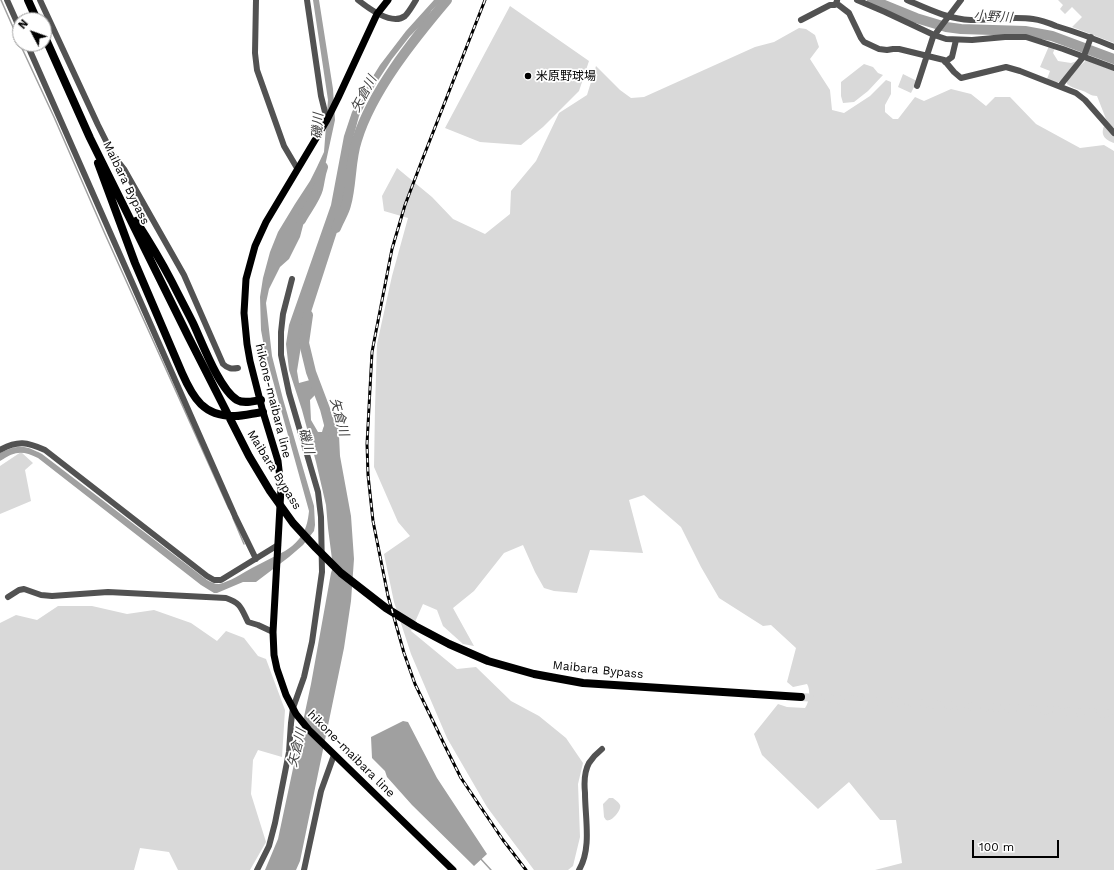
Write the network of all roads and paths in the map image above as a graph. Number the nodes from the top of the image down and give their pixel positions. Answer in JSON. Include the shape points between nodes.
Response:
{"nodes":[{"id":1,"x":7,"y":0,"type":"edge"},
{"id":2,"x":28,"y":0,"type":"edge"},
{"id":3,"x":40,"y":0,"type":"edge"},
{"id":4,"x":256,"y":0,"type":"edge"},
{"id":5,"x":307,"y":0,"type":"edge"},
{"id":6,"x":358,"y":0,"type":"edge"},
{"id":7,"x":388,"y":0,"type":"edge"},
{"id":8,"x":416,"y":0,"type":"edge"},
{"id":9,"x":857,"y":0,"type":"edge"},
{"id":10,"x":907,"y":0,"type":"edge"},
{"id":11,"x":961,"y":0,"type":"edge"},
{"id":12,"x":837,"y":1,"type":"edge"},
{"id":13,"x":12,"y":12,"type":"edge"},
{"id":14,"x":33,"y":12,"type":"edge"},
{"id":15,"x":377,"y":14,"type":"junction"},
{"id":16,"x":947,"y":19,"type":"junction"},
{"id":17,"x":801,"y":20,"type":"dead end"},
{"id":18,"x":935,"y":34,"type":"junction"},
{"id":19,"x":1091,"y":39,"type":"junction"},
{"id":20,"x":956,"y":40,"type":"junction"},
{"id":21,"x":1114,"y":47,"type":"edge"},
{"id":22,"x":31,"y":52,"type":"edge"},
{"id":23,"x":51,"y":52,"type":"edge"},
{"id":24,"x":1084,"y":55,"type":"junction"},
{"id":25,"x":926,"y":56,"type":"junction"},
{"id":26,"x":945,"y":62,"type":"junction"},
{"id":27,"x":1114,"y":68,"type":"edge"},
{"id":28,"x":916,"y":86,"type":"dead end"},
{"id":29,"x":1060,"y":86,"type":"junction"},
{"id":30,"x":327,"y":120,"type":"junction"},
{"id":31,"x":1114,"y":133,"type":"edge"},
{"id":32,"x":90,"y":138,"type":"junction"},
{"id":33,"x":297,"y":168,"type":"junction"},
{"id":34,"x":111,"y":181,"type":"junction"},
{"id":35,"x":292,"y":279,"type":"dead end"},
{"id":36,"x":238,"y":368,"type":"dead end"},
{"id":37,"x":261,"y":400,"type":"junction"},
{"id":38,"x":263,"y":412,"type":"junction"},
{"id":39,"x":0,"y":450,"type":"edge"},
{"id":40,"x":278,"y":548,"type":"junction"},
{"id":41,"x":256,"y":559,"type":"junction"},
{"id":42,"x":8,"y":597,"type":"dead end"},
{"id":43,"x":273,"y":632,"type":"junction"},
{"id":44,"x":801,"y":697,"type":"tunnel mouth"},
{"id":45,"x":295,"y":711,"type":"junction"},
{"id":46,"x":602,"y":749,"type":"dead end"},
{"id":47,"x":332,"y":752,"type":"junction"},
{"id":48,"x":257,"y":870,"type":"edge"},
{"id":49,"x":304,"y":870,"type":"edge"},
{"id":50,"x":452,"y":870,"type":"edge"},
{"id":51,"x":579,"y":870,"type":"edge"}],
"edges":[{"from":1,"to":13,"type":"street"},
{"from":2,"to":14,"type":"highway"},
{"from":3,"to":36,"type":"street","via":[[113,155],[124,169],[184,275],[223,364],[227,368]]},
{"from":4,"to":33,"type":"street","via":[[257,70],[284,146]]},
{"from":5,"to":30,"type":"street"},
{"from":6,"to":15,"type":"street"},
{"from":7,"to":15,"type":"main road","name":"hikone-maibara line"},
{"from":8,"to":15,"type":"street","via":[[404,16],[395,19]]},
{"from":9,"to":18,"type":"street"},
{"from":10,"to":16,"type":"street"},
{"from":11,"to":16,"type":"street"},
{"from":12,"to":17,"type":"street","via":[[835,5],[830,5]]},
{"from":12,"to":25,"type":"street","via":[[849,13],[861,38],[871,46],[887,50],[899,49]]},
{"from":15,"to":30,"type":"main road","name":"hikone-maibara line"},
{"from":16,"to":18,"type":"street"},
{"from":16,"to":19,"type":"street","via":[[1033,19]]},
{"from":18,"to":20,"type":"street"},
{"from":18,"to":25,"type":"street"},
{"from":19,"to":21,"type":"street"},
{"from":19,"to":24,"type":"street"},
{"from":20,"to":24,"type":"street","via":[[1026,37]]},
{"from":20,"to":26,"type":"street","via":[[952,57]]},
{"from":22,"to":41,"type":"street"},
{"from":23,"to":32,"type":"highway","name":"Maibara Bypass"},
{"from":24,"to":27,"type":"street"},
{"from":24,"to":29,"type":"street"},
{"from":25,"to":26,"type":"street"},
{"from":25,"to":28,"type":"street"},
{"from":26,"to":29,"type":"street","via":[[961,78],[1006,67]]},
{"from":29,"to":31,"type":"street","via":[[1085,100]]},
{"from":30,"to":33,"type":"main road","name":"hikone-maibara line"},
{"from":32,"to":34,"type":"highway","name":"Maibara Bypass"},
{"from":32,"to":38,"type":"highway","via":[[135,263],[189,388],[202,406],[219,415],[236,416]]},
{"from":33,"to":37,"type":"main road","name":"hikone-maibara line","via":[[266,222],[255,246],[246,279],[244,313],[247,344]]},
{"from":34,"to":37,"type":"highway","via":[[154,250],[225,387],[237,400]]},
{"from":34,"to":44,"type":"highway","name":"Maibara Bypass","via":[[215,390],[270,491],[293,523],[316,548],[341,573],[386,608],[449,644],[488,661],[534,674],[583,683]]},
{"from":35,"to":45,"type":"street","via":[[283,314],[281,355],[289,393],[318,492],[322,572],[312,642]]},
{"from":37,"to":38,"type":"main road","name":"hikone-maibara line"},
{"from":38,"to":40,"type":"main road","name":"hikone-maibara line","via":[[278,461],[281,488]]},
{"from":39,"to":41,"type":"street","via":[[21,442],[45,450],[214,580],[221,580]]},
{"from":40,"to":41,"type":"street"},
{"from":40,"to":43,"type":"main road","name":"hikone-maibara line"},
{"from":42,"to":43,"type":"street","via":[[24,589],[52,596],[108,592],[226,598],[240,605],[248,622]]},
{"from":43,"to":45,"type":"main road","name":"hikone-maibara line","via":[[277,669]]},
{"from":45,"to":47,"type":"main road","name":"hikone-maibara line","via":[[309,730]]},
{"from":45,"to":48,"type":"street","via":[[275,822],[269,846]]},
{"from":46,"to":51,"type":"street","via":[[589,764],[585,775],[586,844]]},
{"from":47,"to":49,"type":"street"},
{"from":47,"to":50,"type":"main road","name":"hikone-maibara line"}]}
